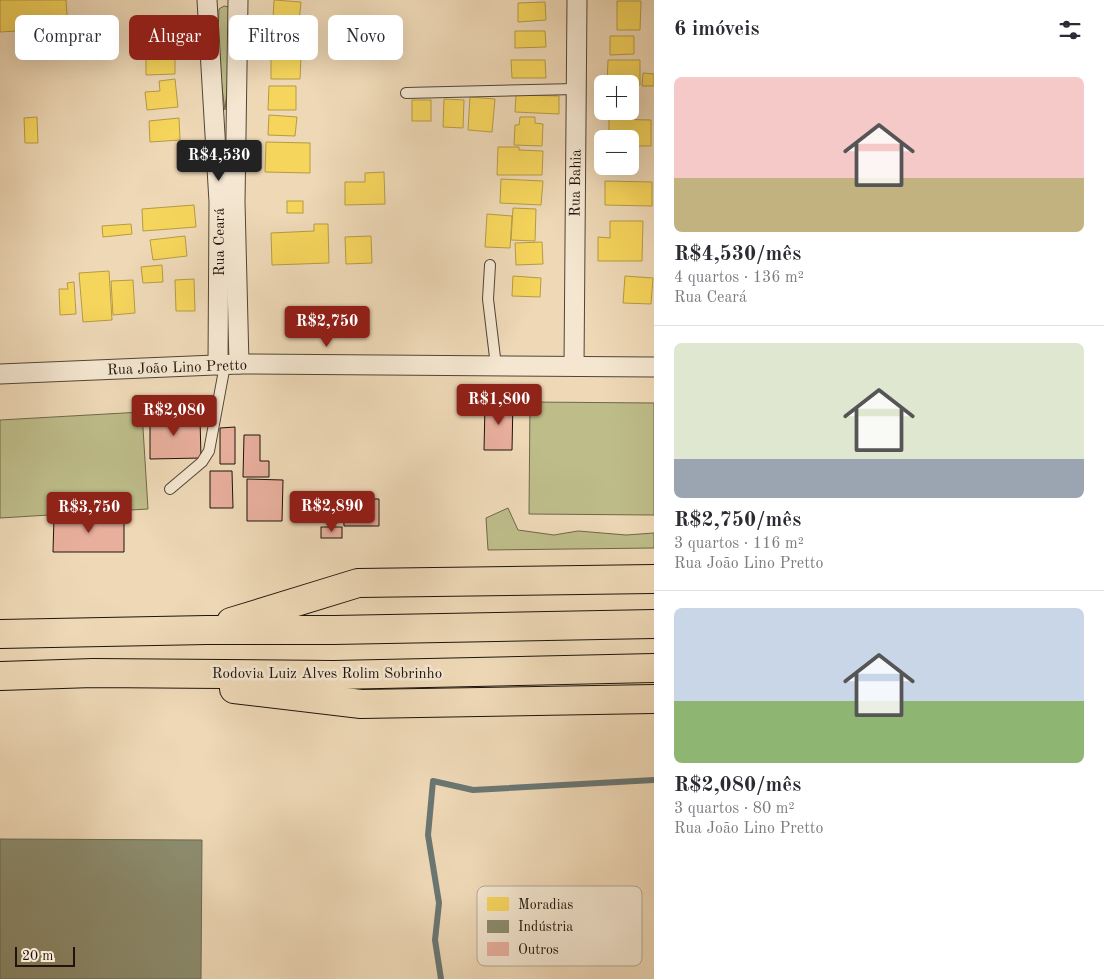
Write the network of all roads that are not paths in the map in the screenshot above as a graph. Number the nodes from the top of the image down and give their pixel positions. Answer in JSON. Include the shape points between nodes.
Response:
{"nodes":[{"id":1,"x":207,"y":0,"type":"edge"},
{"id":2,"x":238,"y":0,"type":"edge"},
{"id":3,"x":577,"y":0,"type":"edge"},
{"id":4,"x":576,"y":89,"type":"junction"},
{"id":5,"x":406,"y":92,"type":"dead end"},
{"id":6,"x":227,"y":202,"type":"junction"},
{"id":7,"x":490,"y":266,"type":"dead end"},
{"id":8,"x":228,"y":364,"type":"junction"},
{"id":9,"x":496,"y":366,"type":"junction"},
{"id":10,"x":574,"y":366,"type":"junction"},
{"id":11,"x":654,"y":367,"type":"edge"},
{"id":12,"x":0,"y":374,"type":"edge"},
{"id":13,"x":170,"y":489,"type":"dead end"},
{"id":14,"x":654,"y":579,"type":"edge"},
{"id":15,"x":654,"y":624,"type":"edge"},
{"id":16,"x":208,"y":630,"type":"junction"},
{"id":17,"x":0,"y":634,"type":"edge"},
{"id":18,"x":654,"y":668,"type":"edge"},
{"id":19,"x":94,"y":673,"type":"junction"},
{"id":20,"x":0,"y":676,"type":"edge"},
{"id":21,"x":654,"y":699,"type":"edge"}],
"edges":[{"from":1,"to":6,"type":"street","name":"Rua Ceará"},
{"from":2,"to":6,"type":"street"},
{"from":3,"to":4,"type":"street","name":"Rua Bahia"},
{"from":4,"to":5,"type":"lane"},
{"from":4,"to":10,"type":"street","name":"Rua Bahia"},
{"from":6,"to":8,"type":"street","name":"Rua Ceará"},
{"from":7,"to":9,"type":"lane","via":[[488,299]]},
{"from":8,"to":9,"type":"street","name":"Rua João Lino Pretto"},
{"from":8,"to":12,"type":"street","name":"Rua João Lino Pretto"},
{"from":8,"to":13,"type":"lane","via":[[209,451],[202,462]]},
{"from":9,"to":10,"type":"street","name":"Rua João Lino Pretto"},
{"from":10,"to":11,"type":"street","name":"Rua João Lino Pretto"},
{"from":14,"to":16,"type":"highway","via":[[358,583]]},
{"from":15,"to":16,"type":"highway"},
{"from":16,"to":17,"type":"highway"},
{"from":18,"to":19,"type":"highway","name":"Rodovia Luiz Alves Rolim Sobrinho","via":[[334,675]]},
{"from":19,"to":20,"type":"highway","name":"Rodovia Luiz Alves Rolim Sobrinho"},
{"from":19,"to":21,"type":"highway","via":[[361,704]]}]}
